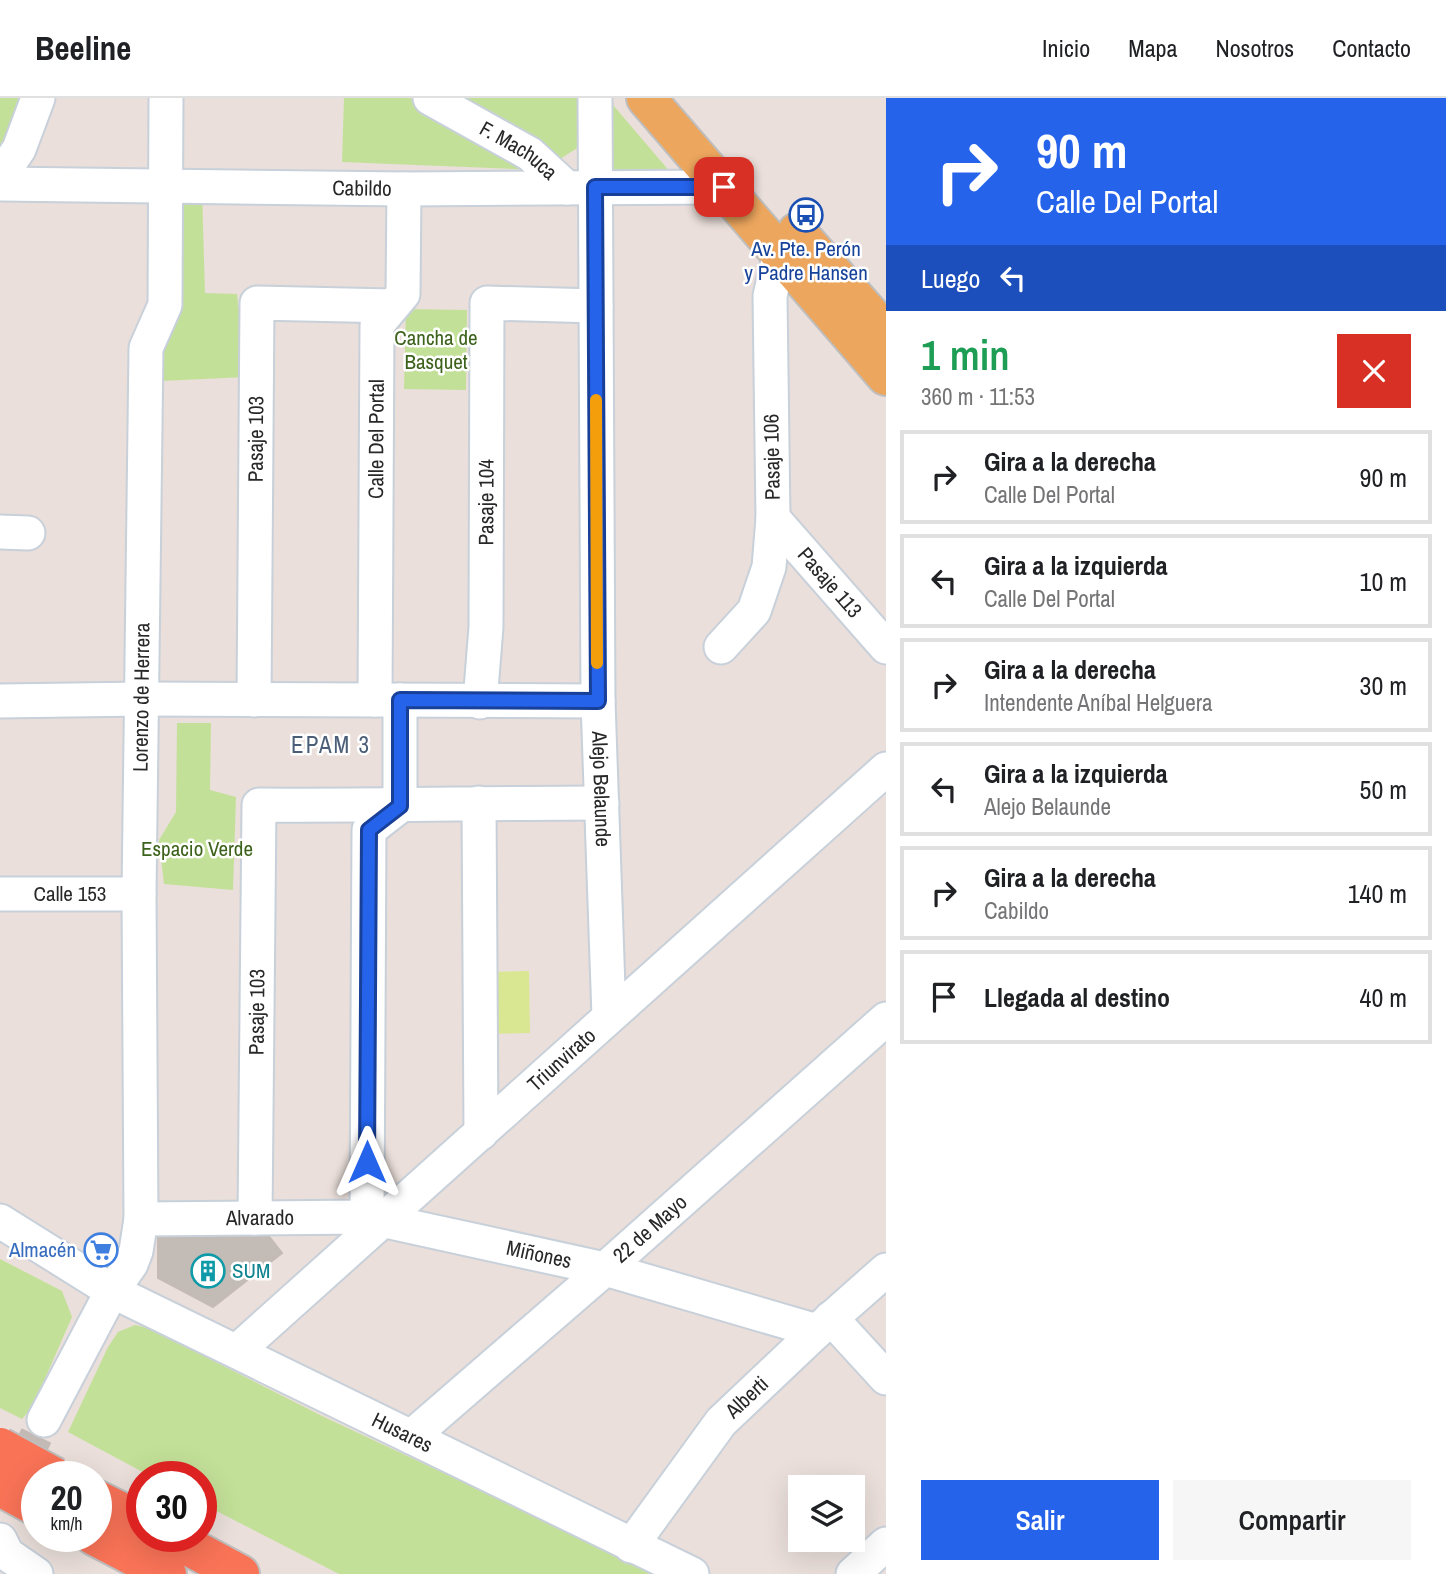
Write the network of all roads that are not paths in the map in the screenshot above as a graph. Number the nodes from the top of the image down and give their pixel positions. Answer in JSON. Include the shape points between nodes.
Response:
{"nodes":[{"id":1,"x":38,"y":98,"type":"edge"},
{"id":2,"x":166,"y":98,"type":"edge"},
{"id":3,"x":430,"y":98,"type":"edge"},
{"id":4,"x":595,"y":98,"type":"edge"},
{"id":5,"x":646,"y":98,"type":"edge"},
{"id":6,"x":679,"y":98,"type":"edge"},
{"id":7,"x":0,"y":177,"type":"edge"},
{"id":8,"x":0,"y":184,"type":"edge"},
{"id":9,"x":164,"y":186,"type":"junction"},
{"id":10,"x":724,"y":187,"type":"junction"},
{"id":11,"x":581,"y":188,"type":"junction"},
{"id":12,"x":404,"y":189,"type":"junction"},
{"id":13,"x":780,"y":252,"type":"junction"},
{"id":14,"x":393,"y":306,"type":"junction"},
{"id":15,"x":596,"y":306,"type":"junction"},
{"id":16,"x":886,"y":333,"type":"edge"},
{"id":17,"x":886,"y":376,"type":"edge"},
{"id":18,"x":773,"y":517,"type":"junction"},
{"id":19,"x":721,"y":647,"type":"dead end"},
{"id":20,"x":886,"y":647,"type":"edge"},
{"id":21,"x":143,"y":699,"type":"junction"},
{"id":22,"x":254,"y":700,"type":"junction"},
{"id":23,"x":387,"y":700,"type":"junction"},
{"id":24,"x":0,"y":701,"type":"edge"},
{"id":25,"x":598,"y":701,"type":"junction"},
{"id":26,"x":480,"y":702,"type":"junction"},
{"id":27,"x":886,"y":769,"type":"edge"},
{"id":28,"x":479,"y":803,"type":"junction"},
{"id":29,"x":602,"y":803,"type":"junction"},
{"id":30,"x":400,"y":806,"type":"junction"},
{"id":31,"x":0,"y":894,"type":"edge"},
{"id":32,"x":139,"y":894,"type":"junction"},
{"id":33,"x":609,"y":1017,"type":"junction"},
{"id":34,"x":886,"y":1019,"type":"edge"},
{"id":35,"x":482,"y":1122,"type":"junction"},
{"id":36,"x":255,"y":1218,"type":"junction"},
{"id":37,"x":141,"y":1219,"type":"junction"},
{"id":38,"x":373,"y":1219,"type":"junction"},
{"id":39,"x":0,"y":1221,"type":"edge"},
{"id":40,"x":605,"y":1269,"type":"junction"},
{"id":41,"x":886,"y":1270,"type":"edge"},
{"id":42,"x":112,"y":1291,"type":"junction"},
{"id":43,"x":824,"y":1325,"type":"junction"},
{"id":44,"x":237,"y":1351,"type":"junction"},
{"id":45,"x":886,"y":1378,"type":"edge"},
{"id":46,"x":44,"y":1420,"type":"tunnel mouth"},
{"id":47,"x":411,"y":1437,"type":"junction"},
{"id":48,"x":0,"y":1447,"type":"edge"},
{"id":49,"x":26,"y":1461,"type":"edge"},
{"id":50,"x":0,"y":1487,"type":"edge"},
{"id":51,"x":21,"y":1498,"type":"edge"},
{"id":52,"x":0,"y":1540,"type":"edge"},
{"id":53,"x":886,"y":1544,"type":"edge"},
{"id":54,"x":112,"y":1545,"type":"edge"},
{"id":55,"x":631,"y":1546,"type":"junction"},
{"id":56,"x":199,"y":1552,"type":"edge"},
{"id":57,"x":36,"y":1574,"type":"edge"},
{"id":58,"x":167,"y":1574,"type":"edge"},
{"id":59,"x":240,"y":1574,"type":"edge"},
{"id":60,"x":692,"y":1574,"type":"edge"},
{"id":61,"x":853,"y":1574,"type":"edge"}],
"edges":[{"from":1,"to":7,"type":"street","via":[[19,149]]},
{"from":2,"to":9,"type":"street","name":"Lorenzo de Herrera"},
{"from":3,"to":11,"type":"street","name":"F. Machuca"},
{"from":4,"to":11,"type":"street","name":"Alejo Belaunde"},
{"from":5,"to":10,"type":"main road"},
{"from":6,"to":16,"type":"main road"},
{"from":8,"to":9,"type":"street","name":"Cabildo"},
{"from":9,"to":12,"type":"street","name":"Cabildo"},
{"from":9,"to":21,"type":"street","name":"Lorenzo de Herrera","via":[[165,305],[146,348]]},
{"from":10,"to":11,"type":"street","name":"Cabildo"},
{"from":10,"to":13,"type":"main road"},
{"from":11,"to":12,"type":"street","name":"Cabildo"},
{"from":11,"to":15,"type":"street","name":"Alejo Belaunde"},
{"from":12,"to":14,"type":"street","name":"Calle Del Portal","via":[[403,294]]},
{"from":13,"to":17,"type":"main road"},
{"from":13,"to":18,"type":"street","name":"Pasaje 106","via":[[770,296]]},
{"from":14,"to":22,"type":"street","name":"Pasaje 103","via":[[257,303]]},
{"from":14,"to":23,"type":"street","name":"Calle Del Portal","via":[[377,325]]},
{"from":15,"to":25,"type":"street","name":"Alejo Belaunde"},
{"from":15,"to":26,"type":"street","name":"Pasaje 104","via":[[487,303],[486,627]]},
{"from":18,"to":19,"type":"street","name":"Pasaje 106","via":[[769,567],[754,611]]},
{"from":18,"to":20,"type":"street","name":"Pasaje 113"},
{"from":21,"to":22,"type":"street"},
{"from":21,"to":24,"type":"street"},
{"from":21,"to":32,"type":"street","name":"Lorenzo de Herrera"},
{"from":22,"to":23,"type":"street"},
{"from":23,"to":26,"type":"street"},
{"from":23,"to":30,"type":"street","name":"Calle Del Portal"},
{"from":25,"to":26,"type":"street"},
{"from":25,"to":29,"type":"street","name":"Alejo Belaunde"},
{"from":27,"to":33,"type":"street","name":"Triunvirato"},
{"from":28,"to":29,"type":"street"},
{"from":28,"to":30,"type":"street"},
{"from":28,"to":35,"type":"street"},
{"from":29,"to":33,"type":"street","name":"Alejo Belaunde"},
{"from":30,"to":36,"type":"street","name":"Pasaje 103","via":[[259,806]]},
{"from":30,"to":38,"type":"street","via":[[369,830]]},
{"from":31,"to":32,"type":"street","name":"Calle 153"},
{"from":32,"to":37,"type":"street","name":"Lorenzo de Herrera"},
{"from":33,"to":35,"type":"street","name":"Triunvirato"},
{"from":34,"to":40,"type":"street","name":"22 de Mayo"},
{"from":35,"to":38,"type":"street","name":"Triunvirato"},
{"from":36,"to":37,"type":"street","name":"Alvarado"},
{"from":36,"to":38,"type":"street","name":"Alvarado"},
{"from":37,"to":42,"type":"street","name":"Lorenzo de Herrera","via":[[131,1264]]},
{"from":38,"to":40,"type":"street","name":"Miñones"},
{"from":38,"to":44,"type":"street","name":"Triunvirato"},
{"from":39,"to":42,"type":"street","name":"Husares"},
{"from":40,"to":43,"type":"street","name":"Miñones"},
{"from":40,"to":47,"type":"street","name":"22 de Mayo"},
{"from":41,"to":43,"type":"street","name":"Alberti"},
{"from":42,"to":44,"type":"street","name":"Husares"},
{"from":42,"to":46,"type":"street","name":"Lorenzo de Herrera"},
{"from":43,"to":45,"type":"street"},
{"from":43,"to":55,"type":"street","name":"Alberti","via":[[721,1422]]},
{"from":44,"to":47,"type":"street","name":"Husares"},
{"from":47,"to":55,"type":"street","name":"Husares"},
{"from":48,"to":49,"type":"highway","bridge":true},
{"from":50,"to":51,"type":"highway","bridge":true},
{"from":52,"to":57,"type":"street","via":[[7,1554]]},
{"from":53,"to":61,"type":"street"},
{"from":54,"to":58,"type":"highway"},
{"from":55,"to":60,"type":"street","name":"Husares"},
{"from":56,"to":59,"type":"highway"}]}
